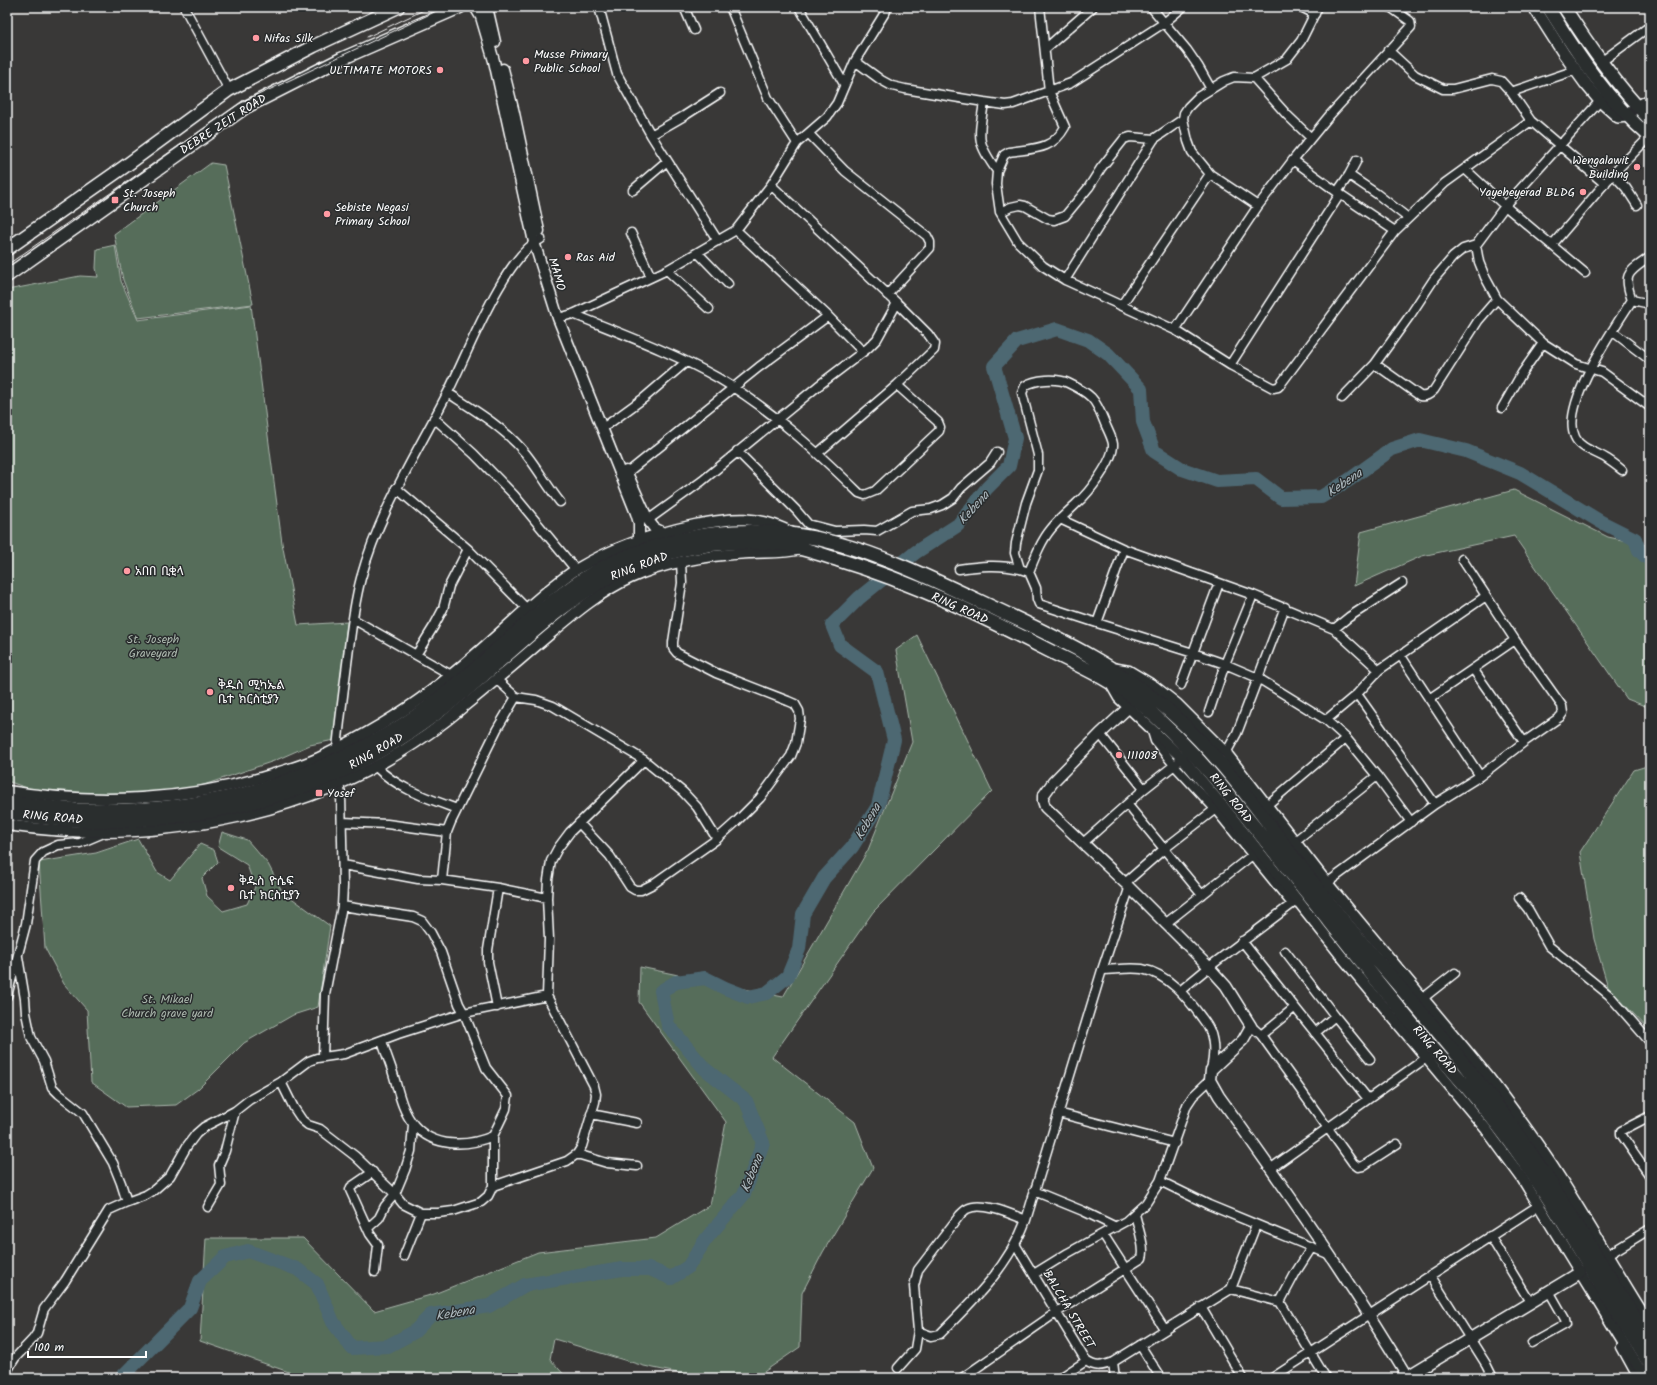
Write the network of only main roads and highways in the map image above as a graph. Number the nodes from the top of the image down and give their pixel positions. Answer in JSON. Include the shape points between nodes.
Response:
{"nodes":[{"id":1,"x":398,"y":7,"type":"edge"},
{"id":2,"x":460,"y":7,"type":"edge"},
{"id":3,"x":1534,"y":7,"type":"edge"},
{"id":4,"x":1548,"y":7,"type":"edge"},
{"id":5,"x":1564,"y":7,"type":"edge"},
{"id":6,"x":1636,"y":106,"type":"junction"},
{"id":7,"x":1627,"y":116,"type":"junction"},
{"id":8,"x":1650,"y":120,"type":"edge"},
{"id":9,"x":1650,"y":136,"type":"edge"},
{"id":10,"x":7,"y":249,"type":"edge"},
{"id":11,"x":7,"y":276,"type":"edge"},
{"id":12,"x":7,"y":802,"type":"edge"},
{"id":13,"x":7,"y":813,"type":"edge"},
{"id":14,"x":1581,"y":1272,"type":"road end"},
{"id":15,"x":1645,"y":1344,"type":"edge"},
{"id":16,"x":1650,"y":1365,"type":"edge"},
{"id":17,"x":1406,"y":1378,"type":"edge"}],
"edges":[{"from":1,"to":10,"type":"main road","name":"DEBRE ZEIT ROAD","via":[[314,46],[229,90]]},
{"from":2,"to":11,"type":"main road","name":"DEBRE ZEIT ROAD","via":[[341,59],[246,107]]},
{"from":3,"to":7,"type":"main road","via":[[1564,54],[1600,101],[1616,116]]},
{"from":4,"to":7,"type":"main road","via":[[1584,62]]},
{"from":5,"to":6,"type":"main road","via":[[1601,62]]},
{"from":6,"to":7,"type":"main road"},
{"from":6,"to":8,"type":"main road"},
{"from":7,"to":9,"type":"main road"},
{"from":12,"to":15,"type":"highway","name":"RING ROAD","via":[[81,810],[126,809],[185,805],[267,787],[355,751],[396,729],[454,686],[554,600],[596,571],[615,562],[648,548],[707,533],[743,530],[792,533],[836,542],[895,564],[1030,626],[1129,680],[1178,719],[1220,762],[1327,901],[1497,1105],[1551,1182]]},
{"from":13,"to":15,"type":"highway","name":"RING ROAD","via":[[40,819],[151,819],[212,812],[262,800],[320,781],[411,732],[458,697],[552,615],[606,578],[660,556],[691,548],[726,544],[784,545],[892,577],[1024,637],[1111,684],[1141,703],[1178,738],[1210,771],[1410,1021],[1483,1105],[1540,1184]]},
{"from":14,"to":17,"type":"main road"},
{"from":15,"to":16,"type":"highway","name":"RING ROAD"}]}
